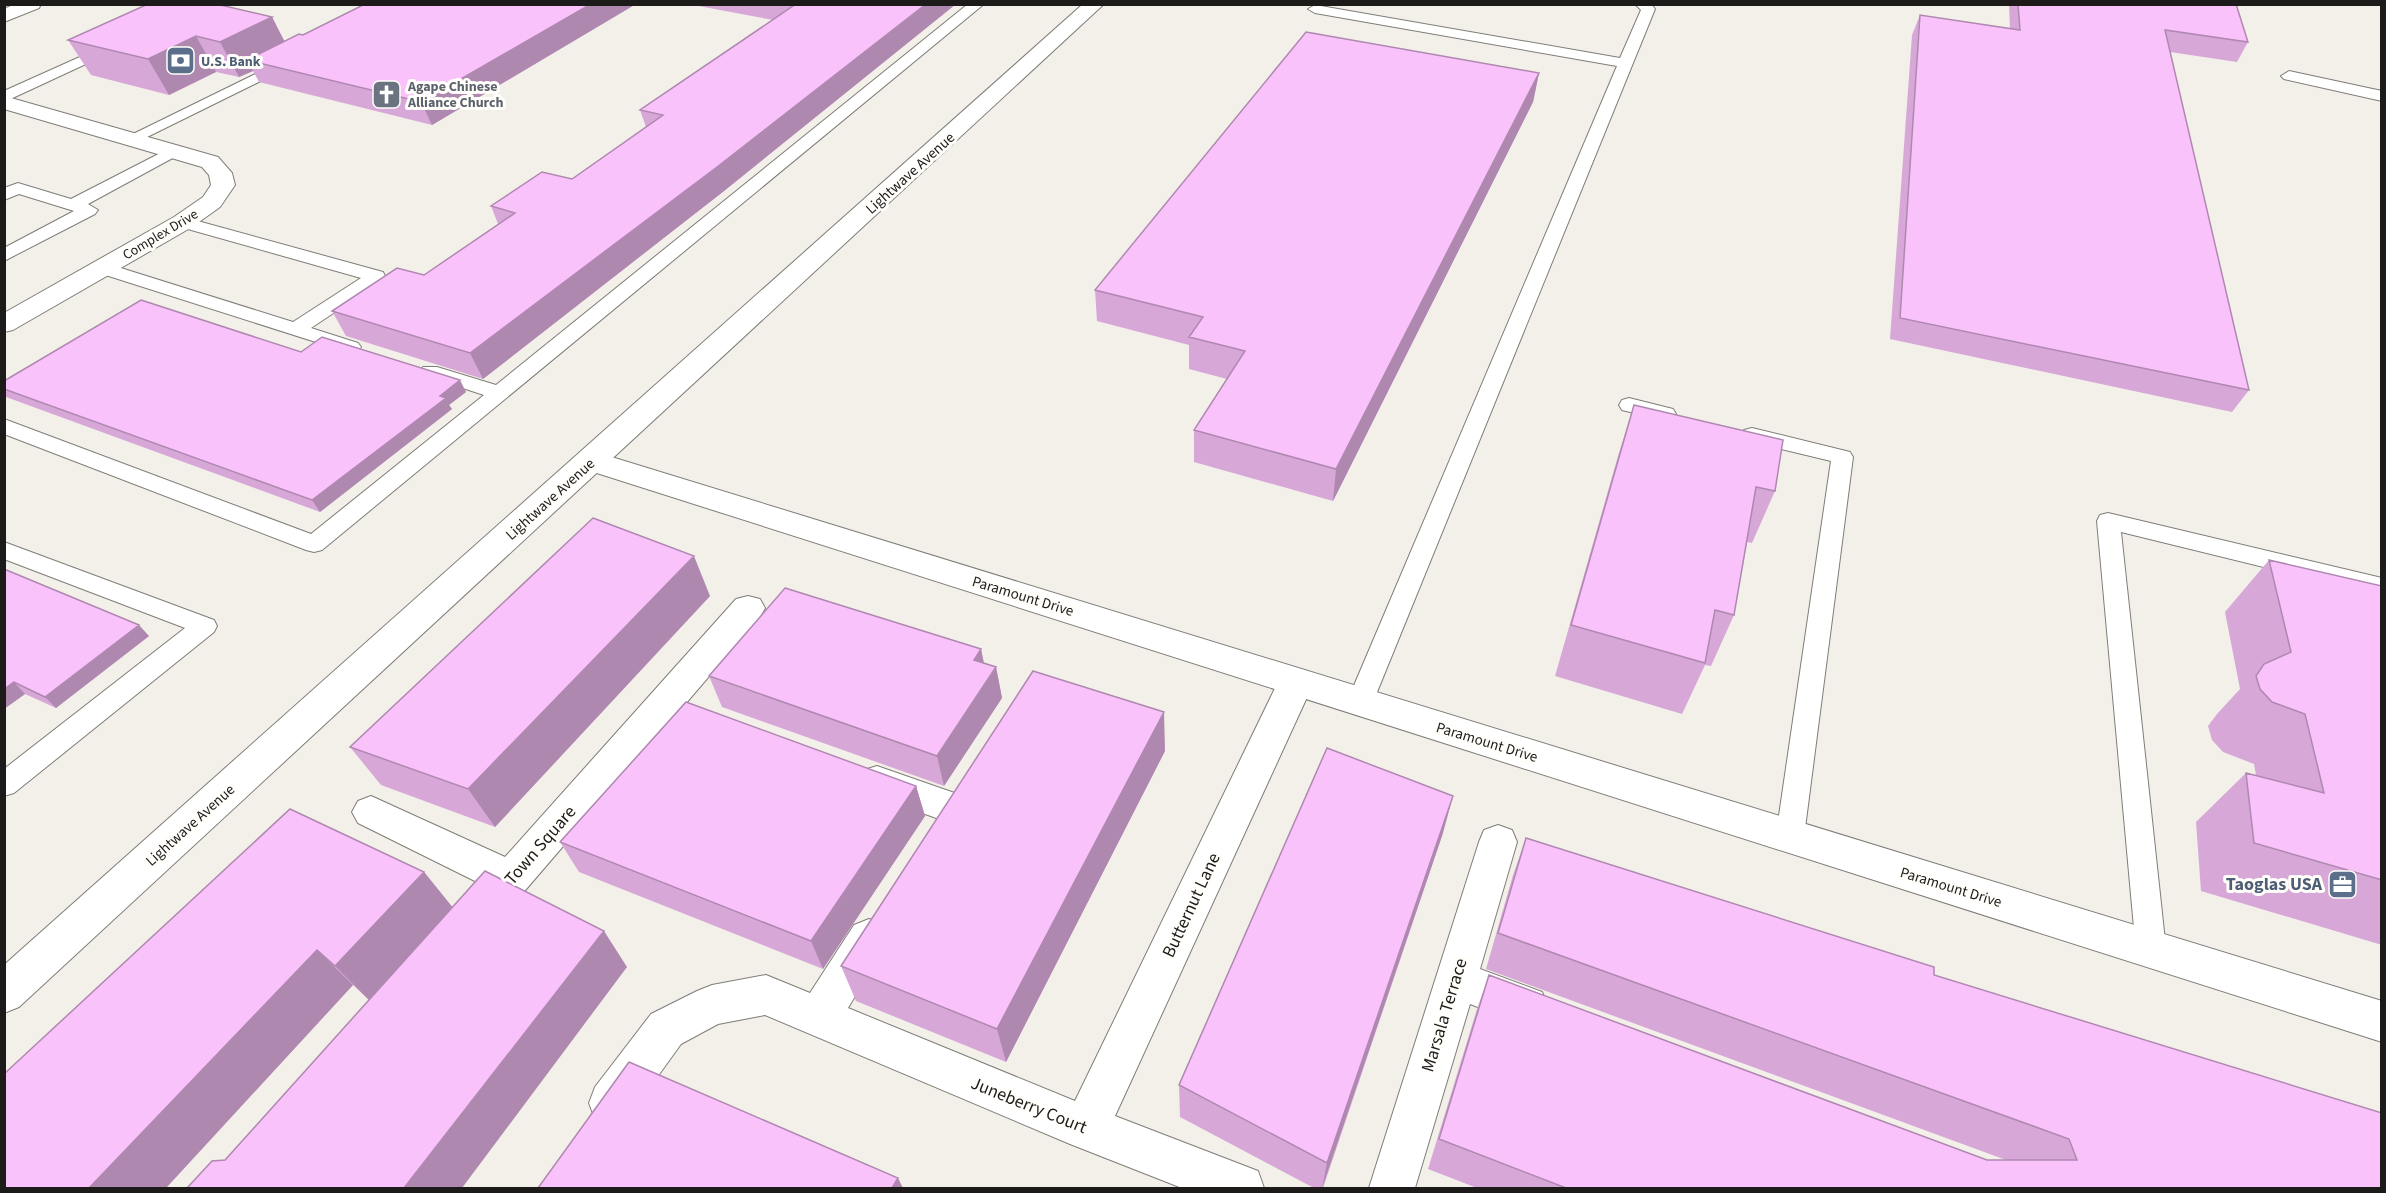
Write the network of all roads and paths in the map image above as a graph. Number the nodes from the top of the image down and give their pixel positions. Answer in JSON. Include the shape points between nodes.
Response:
{"nodes":[{"id":1,"x":32,"y":4,"type":"edge"},
{"id":2,"x":977,"y":4,"type":"edge"},
{"id":3,"x":1095,"y":4,"type":"edge"},
{"id":4,"x":1642,"y":4,"type":"edge"},
{"id":5,"x":1315,"y":9,"type":"dead end"},
{"id":6,"x":4,"y":16,"type":"edge"},
{"id":7,"x":124,"y":41,"type":"edge"},
{"id":8,"x":303,"y":54,"type":"edge"},
{"id":9,"x":1625,"y":63,"type":"junction"},
{"id":10,"x":2289,"y":76,"type":"dead end"},
{"id":11,"x":2382,"y":96,"type":"edge"},
{"id":12,"x":4,"y":97,"type":"edge"},
{"id":13,"x":4,"y":102,"type":"edge"},
{"id":14,"x":133,"y":138,"type":"junction"},
{"id":15,"x":174,"y":152,"type":"junction"},
{"id":16,"x":9,"y":189,"type":"edge"},
{"id":17,"x":72,"y":205,"type":"junction"},
{"id":18,"x":183,"y":222,"type":"junction"},
{"id":19,"x":4,"y":256,"type":"edge"},
{"id":20,"x":102,"y":268,"type":"junction"},
{"id":21,"x":4,"y":324,"type":"edge"},
{"id":22,"x":296,"y":330,"type":"junction"},
{"id":23,"x":364,"y":351,"type":"edge"},
{"id":24,"x":409,"y":365,"type":"edge"},
{"id":25,"x":499,"y":393,"type":"junction"},
{"id":26,"x":1629,"y":405,"type":"dead end"},
{"id":27,"x":1685,"y":419,"type":"edge"},
{"id":28,"x":4,"y":426,"type":"edge"},
{"id":29,"x":1730,"y":430,"type":"edge"},
{"id":30,"x":592,"y":461,"type":"junction"},
{"id":31,"x":4,"y":550,"type":"edge"},
{"id":32,"x":2382,"y":587,"type":"edge"},
{"id":33,"x":748,"y":609,"type":"dead end"},
{"id":34,"x":1296,"y":682,"type":"junction"},
{"id":35,"x":1360,"y":702,"type":"junction"},
{"id":36,"x":664,"y":703,"type":"junction"},
{"id":37,"x":698,"y":715,"type":"edge"},
{"id":38,"x":842,"y":768,"type":"edge"},
{"id":39,"x":4,"y":785,"type":"edge"},
{"id":40,"x":953,"y":808,"type":"edge"},
{"id":41,"x":371,"y":812,"type":"dead end"},
{"id":42,"x":1790,"y":836,"type":"junction"},
{"id":43,"x":1498,"y":842,"type":"dead end"},
{"id":44,"x":511,"y":879,"type":"junction"},
{"id":45,"x":889,"y":908,"type":"edge"},
{"id":46,"x":456,"y":941,"type":"edge"},
{"id":47,"x":2151,"y":950,"type":"junction"},
{"id":48,"x":1455,"y":979,"type":"junction"},
{"id":49,"x":4,"y":993,"type":"edge"},
{"id":50,"x":819,"y":1017,"type":"junction"},
{"id":51,"x":1567,"y":1021,"type":"edge"},
{"id":52,"x":2382,"y":1022,"type":"edge"},
{"id":53,"x":1086,"y":1128,"type":"junction"},
{"id":54,"x":590,"y":1132,"type":"edge"},
{"id":55,"x":1241,"y":1188,"type":"edge"},
{"id":56,"x":1392,"y":1188,"type":"edge"}],
"edges":[{"from":1,"to":6,"type":"street"},
{"from":2,"to":25,"type":"lane"},
{"from":3,"to":30,"type":"street","name":"Lightwave Avenue"},
{"from":4,"to":9,"type":"lane","via":[[1648,9]]},
{"from":5,"to":9,"type":"lane"},
{"from":7,"to":12,"type":"lane"},
{"from":8,"to":14,"type":"lane"},
{"from":9,"to":35,"type":"lane"},
{"from":10,"to":11,"type":"lane"},
{"from":13,"to":14,"type":"street","name":"Complex Drive"},
{"from":14,"to":15,"type":"street","name":"Complex Drive"},
{"from":15,"to":17,"type":"lane"},
{"from":15,"to":18,"type":"street","name":"Complex Drive","via":[[210,162],[220,173],[223,185],[212,202]]},
{"from":16,"to":17,"type":"lane"},
{"from":17,"to":19,"type":"lane","via":[[89,210]]},
{"from":18,"to":20,"type":"street","name":"Complex Drive"},
{"from":18,"to":22,"type":"lane","via":[[376,276]]},
{"from":20,"to":21,"type":"street","name":"Complex Drive"},
{"from":20,"to":22,"type":"lane"},
{"from":22,"to":23,"type":"lane"},
{"from":24,"to":25,"type":"lane"},
{"from":25,"to":28,"type":"lane","via":[[314,544]]},
{"from":26,"to":27,"type":"lane"},
{"from":29,"to":42,"type":"lane","via":[[1842,457]]},
{"from":30,"to":34,"type":"street","name":"Paramount Drive"},
{"from":30,"to":49,"type":"street","name":"Lightwave Avenue"},
{"from":31,"to":39,"type":"lane","via":[[205,626]]},
{"from":32,"to":47,"type":"lane","via":[[2108,521]]},
{"from":33,"to":36,"type":"street","name":"Town Square"},
{"from":34,"to":35,"type":"street","name":"Paramount Drive"},
{"from":34,"to":53,"type":"street","name":"Butternut Lane"},
{"from":35,"to":42,"type":"street","name":"Paramount Drive"},
{"from":36,"to":37,"type":"street"},
{"from":36,"to":44,"type":"street","name":"Town Square"},
{"from":38,"to":40,"type":"street"},
{"from":41,"to":44,"type":"street"},
{"from":42,"to":47,"type":"street","name":"Paramount Drive"},
{"from":43,"to":48,"type":"street","name":"Marsala Terrace"},
{"from":44,"to":46,"type":"street","name":"Town Square"},
{"from":45,"to":50,"type":"street"},
{"from":47,"to":52,"type":"street","name":"Paramount Drive"},
{"from":48,"to":51,"type":"street"},
{"from":48,"to":56,"type":"street","name":"Marsala Terrace"},
{"from":50,"to":53,"type":"street","name":"Juneberry Court"},
{"from":50,"to":54,"type":"street","name":"Juneberry Court","via":[[766,995],[712,1005],[666,1029]]},
{"from":53,"to":55,"type":"street","name":"Juneberry Court"}]}
